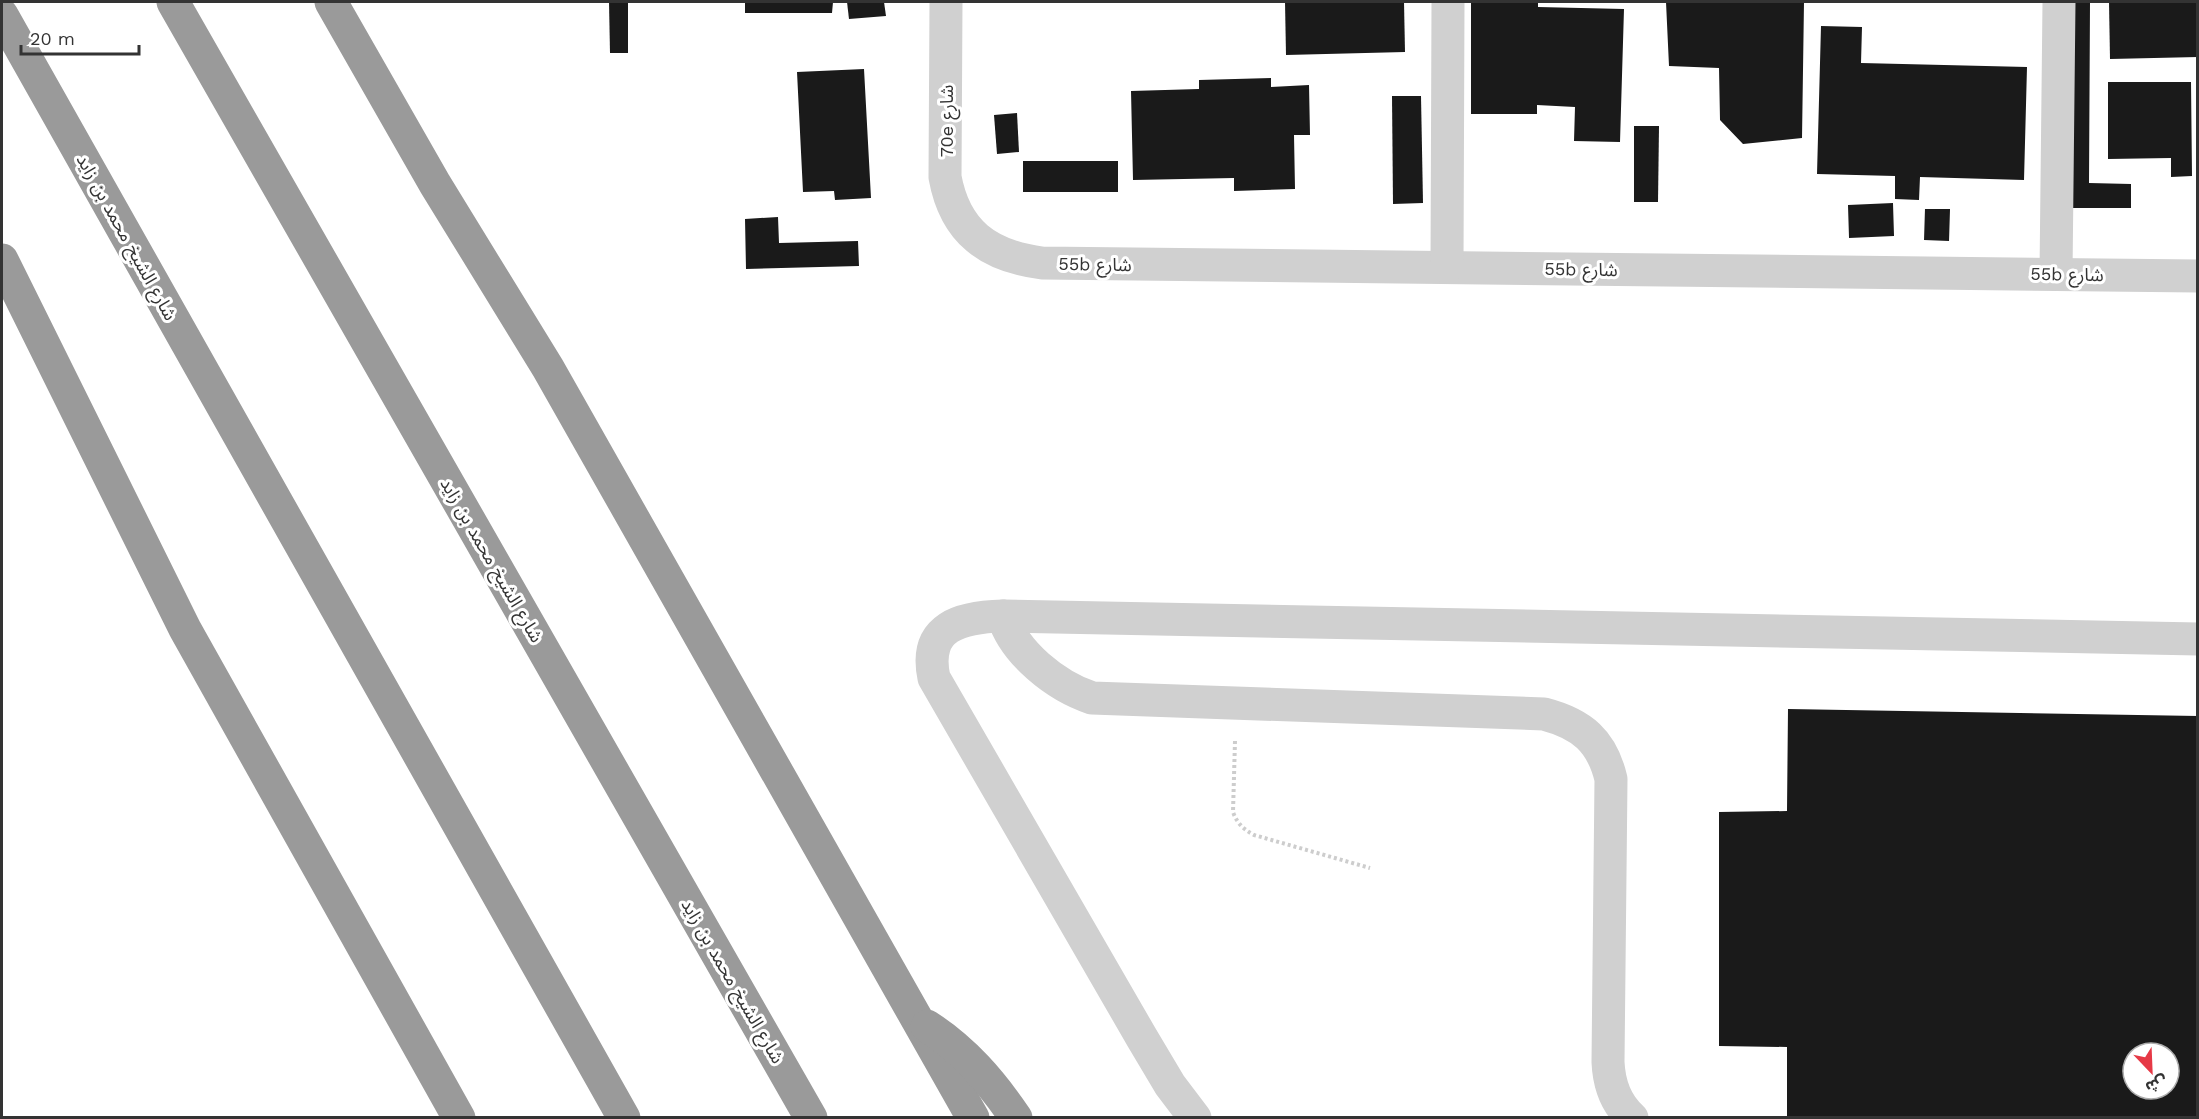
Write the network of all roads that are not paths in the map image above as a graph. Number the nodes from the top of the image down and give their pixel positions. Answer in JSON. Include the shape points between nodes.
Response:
{"nodes":[{"id":1,"x":173,"y":2,"type":"edge"},
{"id":2,"x":331,"y":2,"type":"edge"},
{"id":3,"x":946,"y":2,"type":"edge"},
{"id":4,"x":1448,"y":2,"type":"edge"},
{"id":5,"x":2059,"y":2,"type":"edge"},
{"id":6,"x":2,"y":15,"type":"edge"},
{"id":7,"x":971,"y":234,"type":"joint"},
{"id":8,"x":2,"y":260,"type":"edge"},
{"id":9,"x":1447,"y":267,"type":"junction"},
{"id":10,"x":2056,"y":274,"type":"junction"},
{"id":11,"x":2198,"y":276,"type":"edge"},
{"id":12,"x":1003,"y":616,"type":"junction"},
{"id":13,"x":2198,"y":639,"type":"edge"},
{"id":14,"x":918,"y":1020,"type":"junction"},
{"id":15,"x":459,"y":1118,"type":"edge"},
{"id":16,"x":624,"y":1118,"type":"edge"},
{"id":17,"x":811,"y":1118,"type":"edge"},
{"id":18,"x":973,"y":1118,"type":"edge"},
{"id":19,"x":1016,"y":1118,"type":"edge"},
{"id":20,"x":1194,"y":1118,"type":"edge"},
{"id":21,"x":1632,"y":1118,"type":"edge"}],
"edges":[{"from":1,"to":17,"type":"highway","name":"شارع الشيخ محمد بن زايد"},
{"from":2,"to":14,"type":"highway","via":[[435,184],[548,368]]},
{"from":3,"to":7,"type":"street","name":"70e شارع","via":[[945,177],[954,208]]},
{"from":4,"to":9,"type":"street"},
{"from":5,"to":10,"type":"street"},
{"from":6,"to":16,"type":"highway","name":"شارع الشيخ محمد بن زايد"},
{"from":7,"to":9,"type":"street","name":"55b شارع","via":[[1004,255],[1042,263]]},
{"from":8,"to":15,"type":"highway","via":[[185,629]]},
{"from":9,"to":10,"type":"street","name":"55b شارع"},
{"from":10,"to":11,"type":"street","name":"55b شارع"},
{"from":12,"to":13,"type":"street"},
{"from":12,"to":20,"type":"street","via":[[969,619],[942,631],[932,653],[934,678],[1148,1047]]},
{"from":12,"to":21,"type":"street","via":[[1020,648],[1060,684],[1092,698],[1544,714],[1578,727],[1590,737],[1607,764],[1611,779],[1609,1077],[1620,1104]]},
{"from":14,"to":18,"type":"highway"},
{"from":14,"to":19,"type":"highway","via":[[967,1057]]}]}
